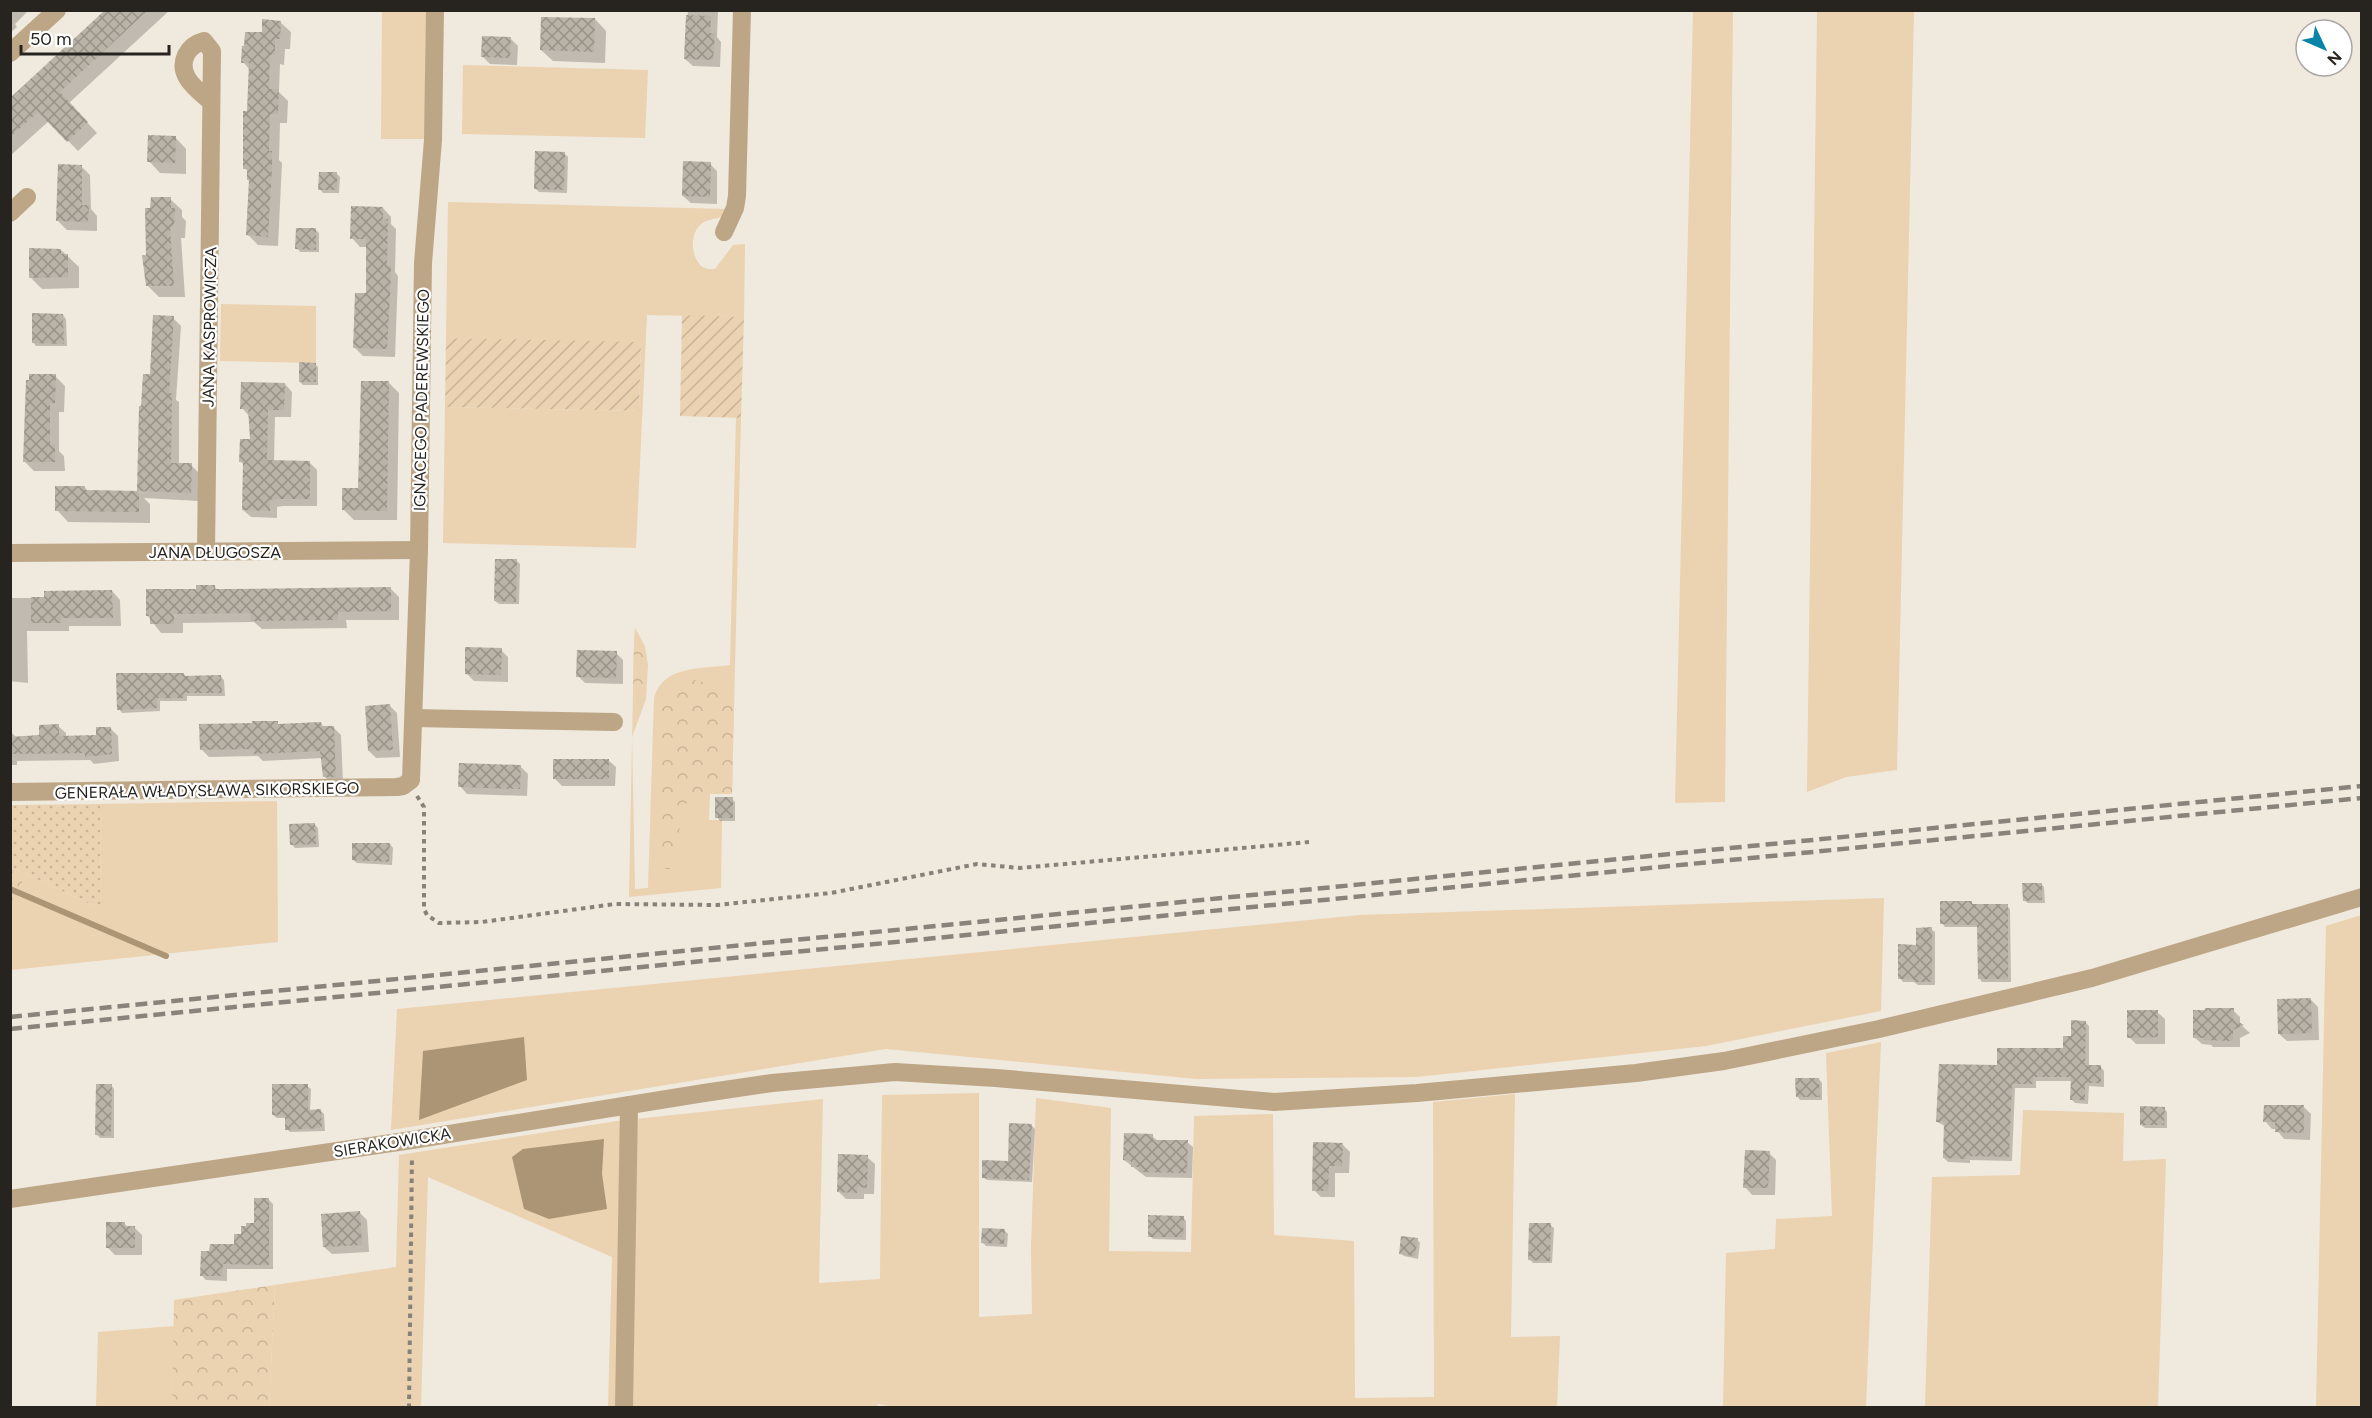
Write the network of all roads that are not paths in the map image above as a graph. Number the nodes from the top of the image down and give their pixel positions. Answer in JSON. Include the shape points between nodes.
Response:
{"nodes":[{"id":1,"x":57,"y":10,"type":"edge"},
{"id":2,"x":435,"y":10,"type":"edge"},
{"id":3,"x":742,"y":10,"type":"edge"},
{"id":4,"x":10,"y":53,"type":"edge"},
{"id":5,"x":211,"y":102,"type":"dead end"},
{"id":6,"x":27,"y":197,"type":"dead end"},
{"id":7,"x":10,"y":213,"type":"edge"},
{"id":8,"x":724,"y":232,"type":"dead end"},
{"id":9,"x":419,"y":550,"type":"junction"},
{"id":10,"x":206,"y":552,"type":"junction"},
{"id":11,"x":10,"y":553,"type":"edge"},
{"id":12,"x":414,"y":718,"type":"junction"},
{"id":13,"x":614,"y":722,"type":"dead end"},
{"id":14,"x":403,"y":786,"type":"joint"},
{"id":15,"x":10,"y":792,"type":"edge"},
{"id":16,"x":2361,"y":897,"type":"edge"},
{"id":17,"x":629,"y":1105,"type":"junction"},
{"id":18,"x":10,"y":1199,"type":"edge"},
{"id":19,"x":624,"y":1407,"type":"edge"}],
"edges":[{"from":1,"to":4,"type":"street"},
{"from":2,"to":9,"type":"street","name":"IGNACEGO PADEREWSKIEGO","via":[[433,140],[423,263]]},
{"from":3,"to":8,"type":"street","via":[[737,196]]},
{"from":5,"to":10,"type":"street","name":"JANA KASPROWICZA"},
{"from":6,"to":7,"type":"street"},
{"from":9,"to":10,"type":"street","name":"JANA DŁUGOSZA"},
{"from":9,"to":12,"type":"street","name":"IGNACEGO PADEREWSKIEGO"},
{"from":10,"to":11,"type":"street","name":"JANA DŁUGOSZA"},
{"from":12,"to":13,"type":"street"},
{"from":12,"to":14,"type":"street","name":"IGNACEGO PADEREWSKIEGO","via":[[413,774]]},
{"from":14,"to":15,"type":"street","name":"GENERAŁA WŁADYSŁAWA SIKORSKIEGO"},
{"from":16,"to":17,"type":"street","name":"SIERAKOWICKA","via":[[2092,978],[1868,1031],[1724,1061],[1636,1073],[1274,1102],[895,1072],[772,1083]]},
{"from":17,"to":18,"type":"street","name":"SIERAKOWICKA"},
{"from":17,"to":19,"type":"street"}]}
